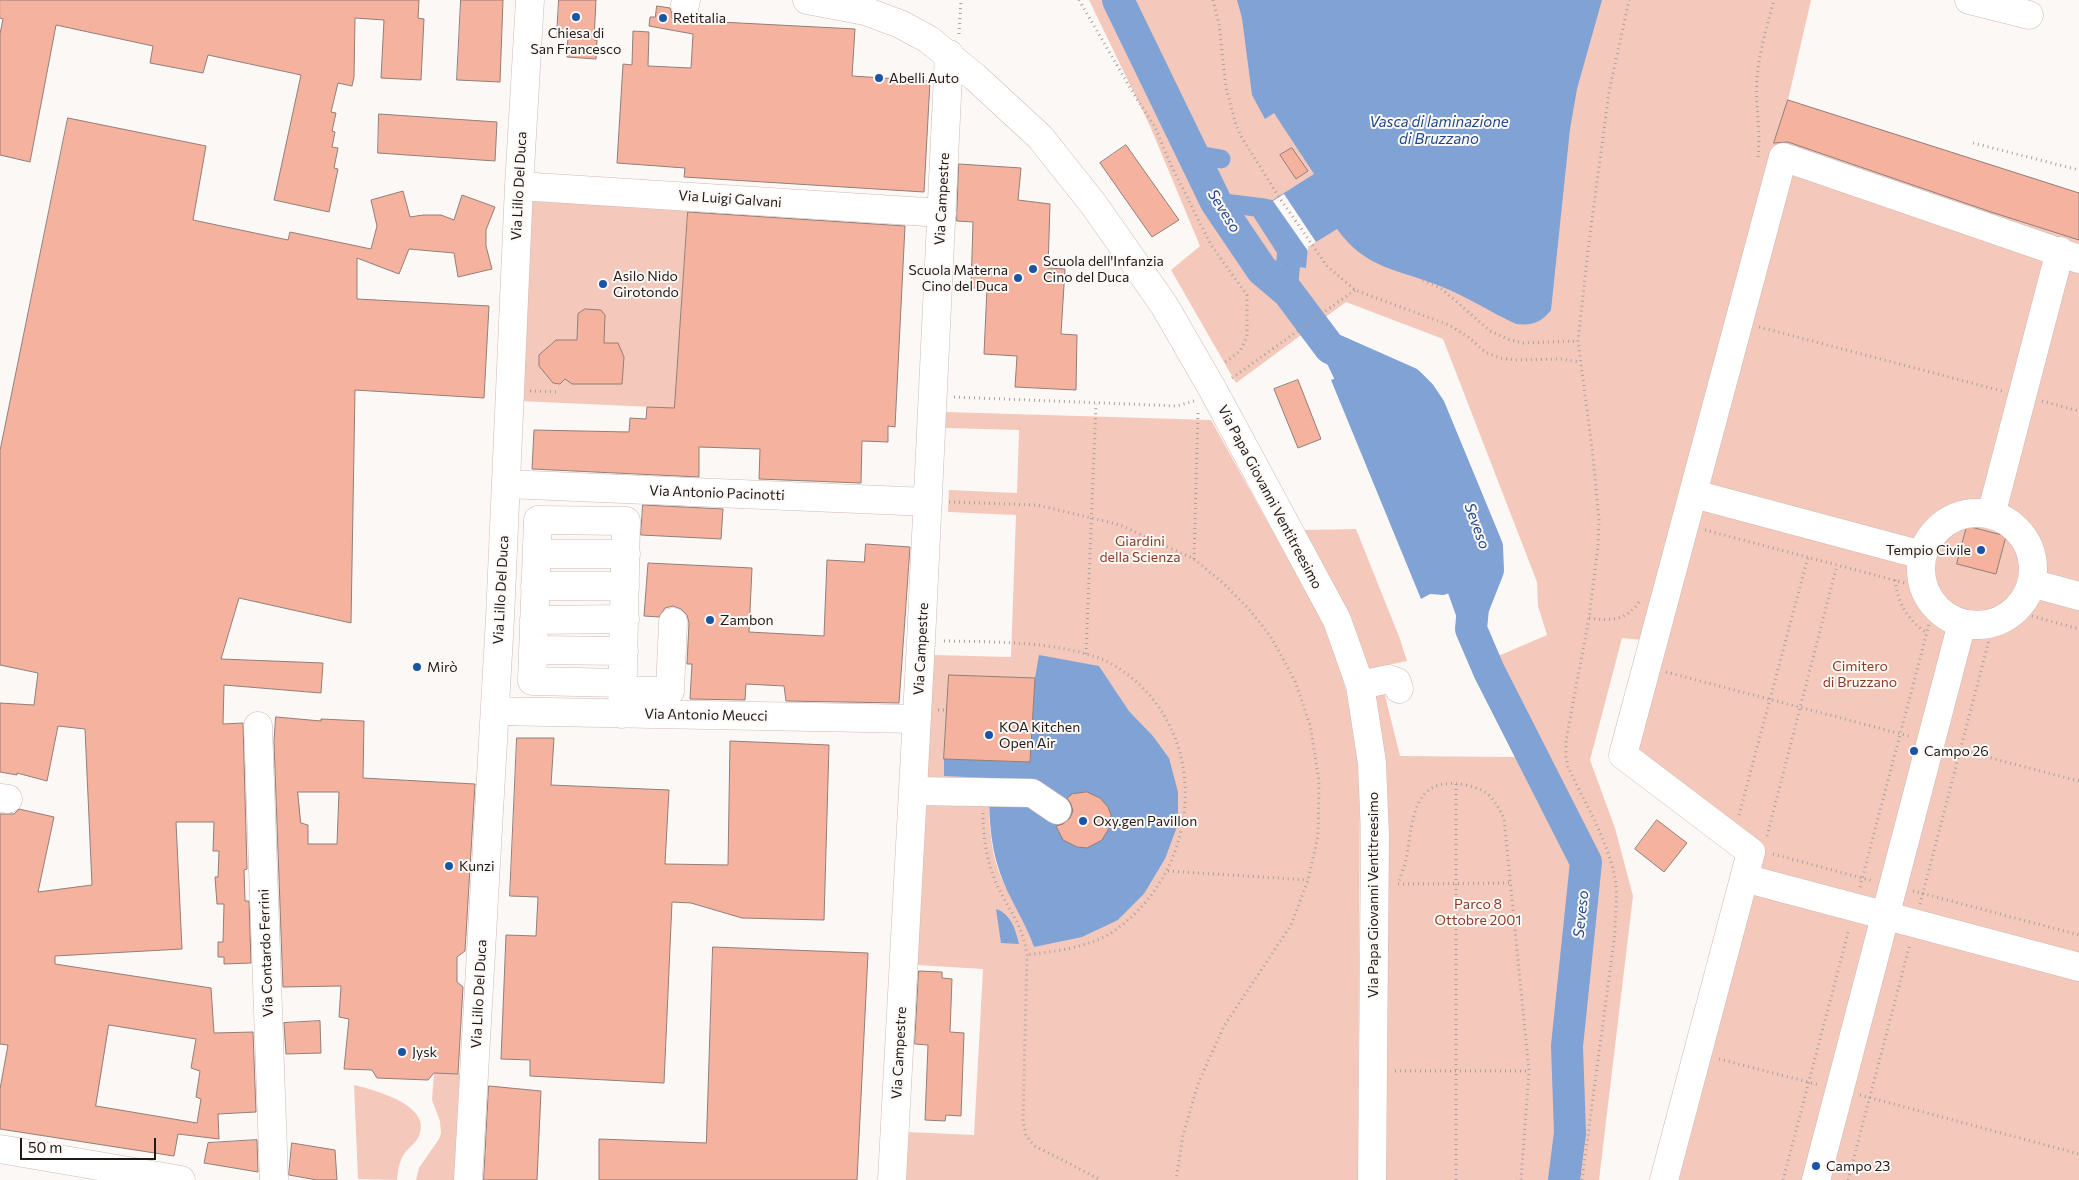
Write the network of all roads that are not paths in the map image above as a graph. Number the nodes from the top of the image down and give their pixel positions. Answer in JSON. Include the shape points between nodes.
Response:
{"nodes":[{"id":1,"x":530,"y":0,"type":"edge"},
{"id":2,"x":1969,"y":0,"type":"edge"},
{"id":3,"x":822,"y":1,"type":"edge"},
{"id":4,"x":2029,"y":15,"type":"dead end"},
{"id":5,"x":949,"y":54,"type":"junction"},
{"id":6,"x":975,"y":77,"type":"junction"},
{"id":7,"x":946,"y":117,"type":"junction"},
{"id":8,"x":519,"y":186,"type":"junction"},
{"id":9,"x":942,"y":213,"type":"junction"},
{"id":10,"x":2070,"y":255,"type":"edge"},
{"id":11,"x":506,"y":484,"type":"junction"},
{"id":12,"x":1694,"y":494,"type":"junction"},
{"id":13,"x":928,"y":502,"type":"junction"},
{"id":14,"x":1991,"y":515,"type":"junction"},
{"id":15,"x":1922,"y":555,"type":"junction"},
{"id":16,"x":2031,"y":583,"type":"junction"},
{"id":17,"x":535,"y":586,"type":"junction"},
{"id":18,"x":625,"y":586,"type":"junction"},
{"id":19,"x":2079,"y":596,"type":"edge"},
{"id":20,"x":534,"y":620,"type":"junction"},
{"id":21,"x":625,"y":620,"type":"junction"},
{"id":22,"x":673,"y":622,"type":"dead end"},
{"id":23,"x":1962,"y":623,"type":"junction"},
{"id":24,"x":533,"y":650,"type":"junction"},
{"id":25,"x":624,"y":651,"type":"junction"},
{"id":26,"x":1360,"y":685,"type":"junction"},
{"id":27,"x":1399,"y":689,"type":"dead end"},
{"id":28,"x":623,"y":696,"type":"junction"},
{"id":29,"x":495,"y":711,"type":"junction"},
{"id":30,"x":917,"y":719,"type":"junction"},
{"id":31,"x":258,"y":726,"type":"dead end"},
{"id":32,"x":914,"y":791,"type":"junction"},
{"id":33,"x":1057,"y":810,"type":"dead end"},
{"id":34,"x":1744,"y":878,"type":"junction"},
{"id":35,"x":1885,"y":916,"type":"junction"},
{"id":36,"x":2079,"y":967,"type":"edge"},
{"id":37,"x":0,"y":1149,"type":"edge"},
{"id":38,"x":182,"y":1180,"type":"edge"},
{"id":39,"x":274,"y":1180,"type":"edge"},
{"id":40,"x":468,"y":1180,"type":"edge"},
{"id":41,"x":892,"y":1180,"type":"edge"},
{"id":42,"x":1372,"y":1180,"type":"edge"},
{"id":43,"x":1664,"y":1180,"type":"edge"},
{"id":44,"x":1816,"y":1180,"type":"edge"}],
"edges":[{"from":1,"to":8,"type":"street","name":"Via Lillo Del Duca"},
{"from":2,"to":4,"type":"street"},
{"from":3,"to":5,"type":"street","name":"Via Papa Giovanni Ventitreesimo","via":[[865,11],[900,24]]},
{"from":5,"to":6,"type":"street","name":"Via Papa Giovanni Ventitreesimo"},
{"from":5,"to":7,"type":"street","name":"Via Campestre"},
{"from":6,"to":7,"type":"street","name":"Via Campestre","via":[[958,94]]},
{"from":6,"to":26,"type":"street","name":"Via Papa Giovanni Ventitreesimo","via":[[1040,137],[1094,205],[1164,305],[1337,620]]},
{"from":7,"to":9,"type":"street","name":"Via Campestre"},
{"from":8,"to":9,"type":"street","name":"Via Luigi Galvani"},
{"from":8,"to":11,"type":"street","name":"Via Lillo Del Duca"},
{"from":9,"to":13,"type":"street","name":"Via Campestre"},
{"from":10,"to":12,"type":"street","via":[[1783,157]]},
{"from":10,"to":14,"type":"street","via":[[2022,396]]},
{"from":11,"to":13,"type":"street","name":"Via Antonio Pacinotti"},
{"from":11,"to":29,"type":"street","name":"Via Lillo Del Duca"},
{"from":12,"to":15,"type":"street"},
{"from":12,"to":34,"type":"street","via":[[1623,755],[1750,852]]},
{"from":13,"to":30,"type":"street","name":"Via Campestre"},
{"from":14,"to":15,"type":"street","via":[[1966,514],[1954,518],[1934,533]]},
{"from":14,"to":16,"type":"street","via":[[2013,526],[2028,546],[2033,571]]},
{"from":15,"to":23,"type":"street","via":[[1922,580],[1931,602],[1950,619]]},
{"from":16,"to":19,"type":"street"},
{"from":16,"to":23,"type":"street","via":[[2020,606],[2005,618],[1987,624]]},
{"from":17,"to":18,"type":"street"},
{"from":17,"to":18,"type":"street","via":[[536,554],[626,554]]},
{"from":17,"to":20,"type":"street"},
{"from":18,"to":21,"type":"street"},
{"from":20,"to":21,"type":"street"},
{"from":20,"to":24,"type":"street"},
{"from":21,"to":25,"type":"street"},
{"from":22,"to":28,"type":"street","via":[[670,691]]},
{"from":23,"to":35,"type":"street"},
{"from":24,"to":25,"type":"street"},
{"from":24,"to":28,"type":"street","via":[[532,681]]},
{"from":25,"to":28,"type":"street"},
{"from":26,"to":27,"type":"street","via":[[1390,679],[1397,682]]},
{"from":26,"to":42,"type":"street","name":"Via Papa Giovanni Ventitreesimo","via":[[1372,763],[1375,835]]},
{"from":28,"to":29,"type":"street","name":"Via Antonio Meucci"},
{"from":28,"to":30,"type":"street","name":"Via Antonio Meucci"},
{"from":29,"to":40,"type":"street","name":"Via Lillo Del Duca"},
{"from":30,"to":32,"type":"street","name":"Via Campestre"},
{"from":31,"to":39,"type":"street","name":"Via Contardo Ferrini"},
{"from":32,"to":33,"type":"street","via":[[1032,793]]},
{"from":32,"to":41,"type":"street","name":"Via Campestre"},
{"from":34,"to":35,"type":"street"},
{"from":34,"to":43,"type":"street"},
{"from":35,"to":36,"type":"street"},
{"from":35,"to":44,"type":"street"},
{"from":37,"to":38,"type":"street"}]}
